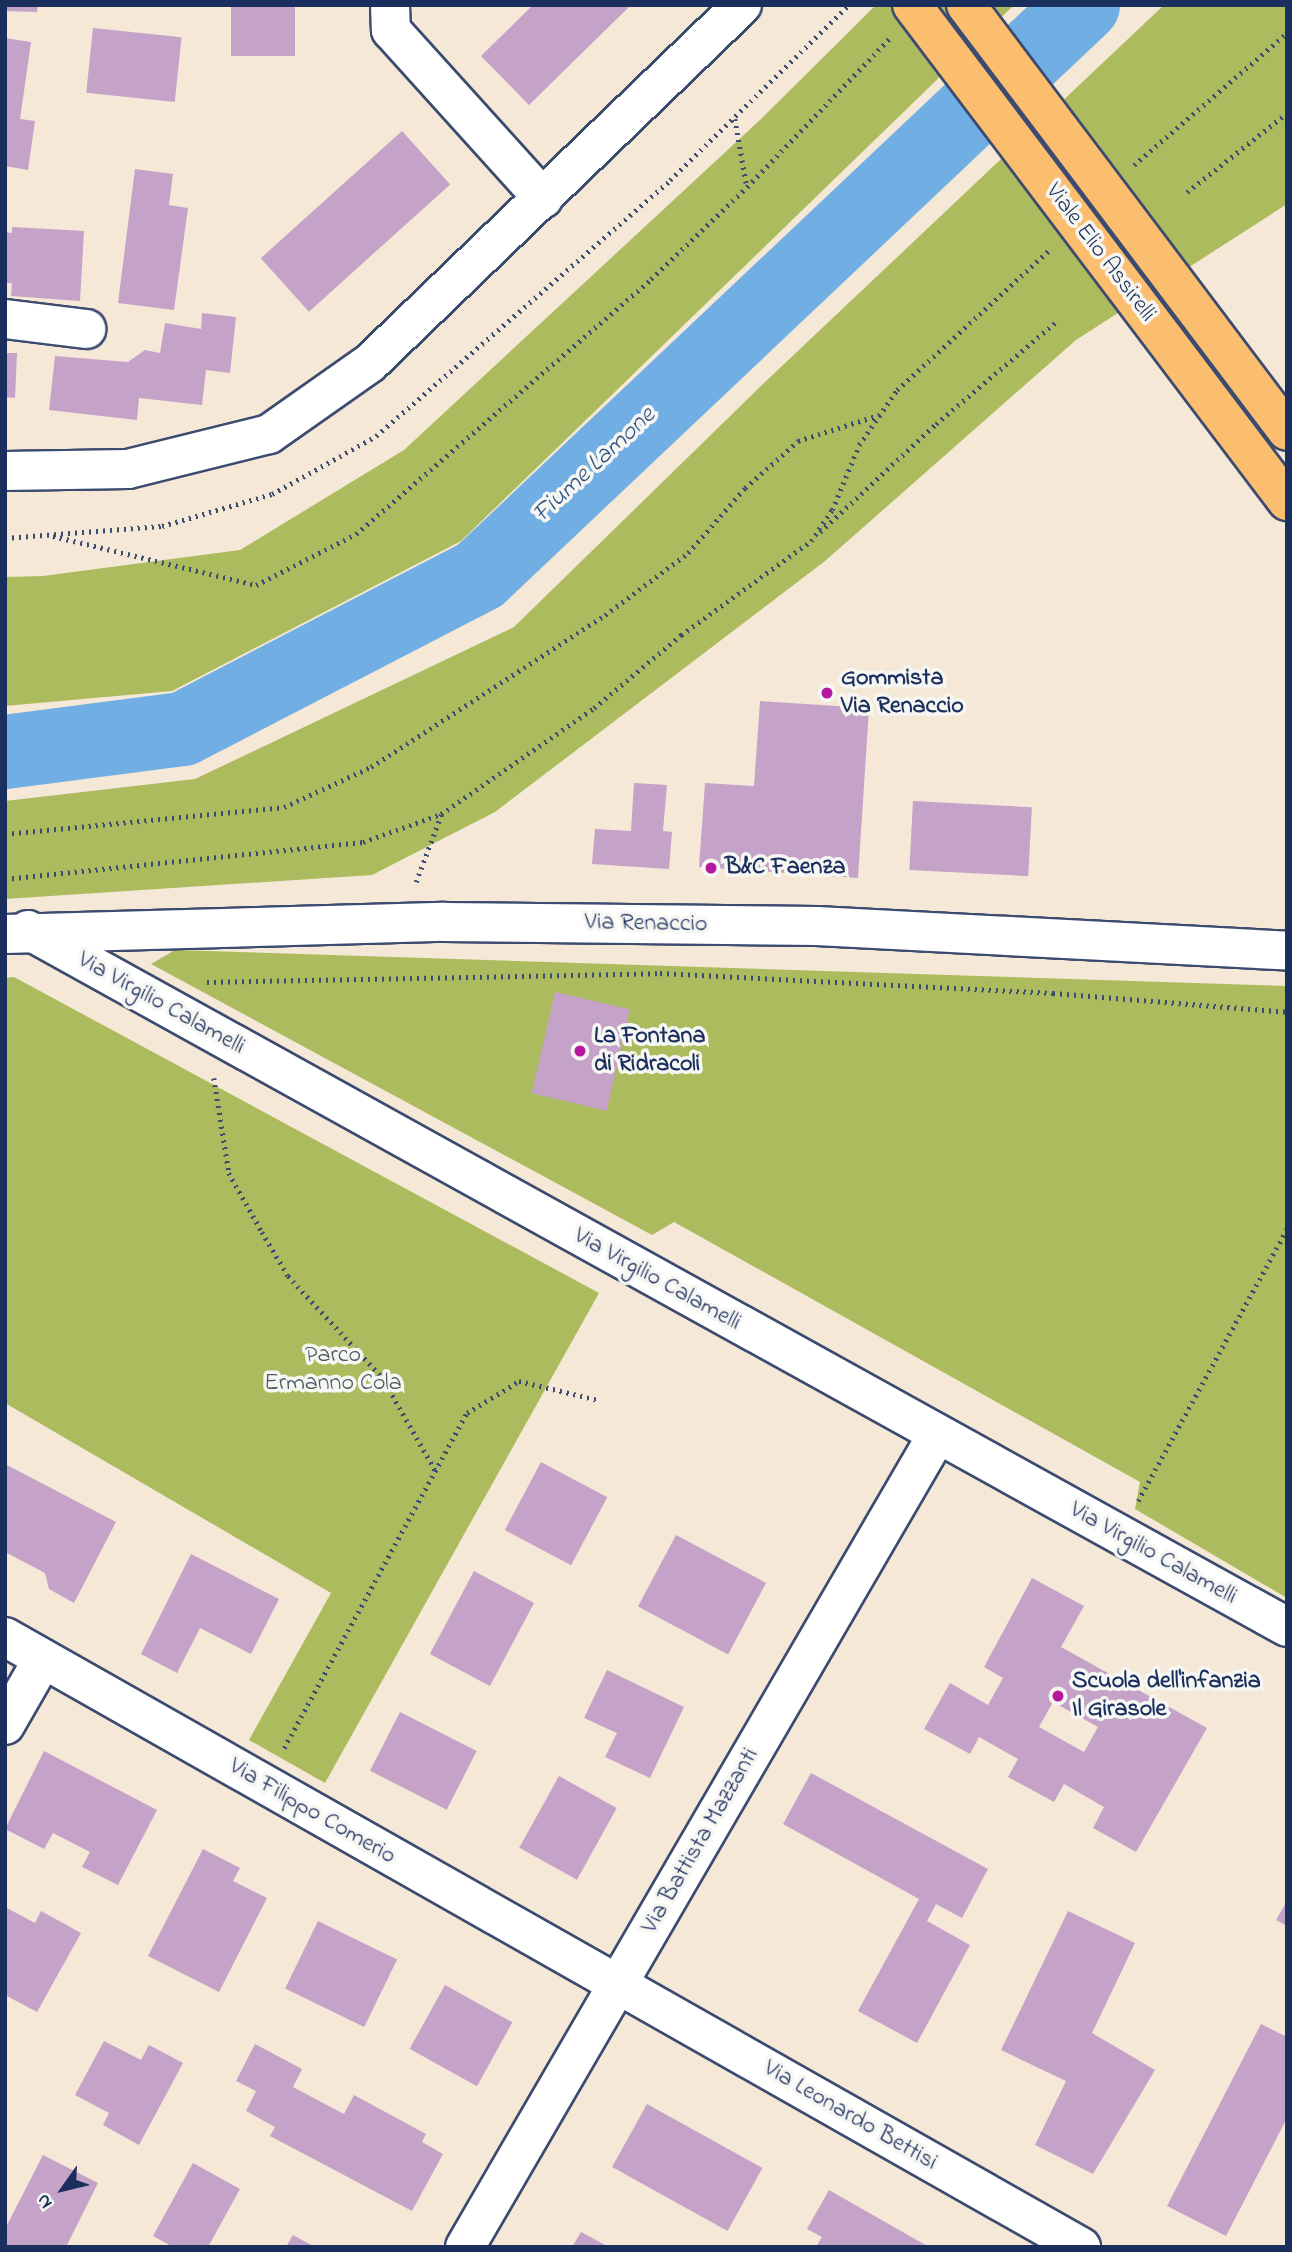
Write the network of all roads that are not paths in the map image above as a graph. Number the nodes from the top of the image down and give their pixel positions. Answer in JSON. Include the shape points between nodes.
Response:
{"nodes":[{"id":1,"x":390,"y":5,"type":"edge"},
{"id":2,"x":742,"y":5,"type":"edge"},
{"id":3,"x":966,"y":5,"type":"edge"},
{"id":4,"x":903,"y":19,"type":"edge"},
{"id":5,"x":542,"y":198,"type":"junction"},
{"id":6,"x":5,"y":319,"type":"edge"},
{"id":7,"x":86,"y":330,"type":"dead end"},
{"id":8,"x":1287,"y":430,"type":"edge"},
{"id":9,"x":5,"y":471,"type":"edge"},
{"id":10,"x":1287,"y":501,"type":"edge"},
{"id":11,"x":17,"y":932,"type":"edge"},
{"id":12,"x":1287,"y":951,"type":"edge"},
{"id":13,"x":937,"y":1434,"type":"junction"},
{"id":14,"x":1287,"y":1627,"type":"edge"},
{"id":15,"x":5,"y":1637,"type":"edge"},
{"id":16,"x":43,"y":1659,"type":"junction"},
{"id":17,"x":5,"y":1725,"type":"edge"},
{"id":18,"x":620,"y":1986,"type":"junction"},
{"id":19,"x":465,"y":2247,"type":"edge"},
{"id":20,"x":1081,"y":2247,"type":"edge"}],
"edges":[{"from":1,"to":5,"type":"street","via":[[391,30]]},
{"from":2,"to":5,"type":"street"},
{"from":3,"to":8,"type":"main road","name":"Viale Elio Assirelli","bridge":true},
{"from":4,"to":10,"type":"main road","name":"Viale Elio Assirelli","bridge":true},
{"from":5,"to":9,"type":"street","via":[[370,363],[269,434],[128,469]]},
{"from":6,"to":7,"type":"street"},
{"from":11,"to":12,"type":"street","name":"Via Renaccio","via":[[401,923],[887,927]]},
{"from":11,"to":13,"type":"street","name":"Via Virgilio Calamelli","via":[[168,1008]]},
{"from":13,"to":14,"type":"street","name":"Via Virgilio Calamelli"},
{"from":13,"to":18,"type":"street","name":"Via Battista Mazzanti"},
{"from":15,"to":16,"type":"street","name":"Via Filippo Comerio"},
{"from":16,"to":17,"type":"street"},
{"from":16,"to":18,"type":"street","name":"Via Filippo Comerio"},
{"from":18,"to":19,"type":"street","name":"Via Battista Mazzanti"},
{"from":18,"to":20,"type":"street","name":"Via Leonardo Bettisi"}]}
